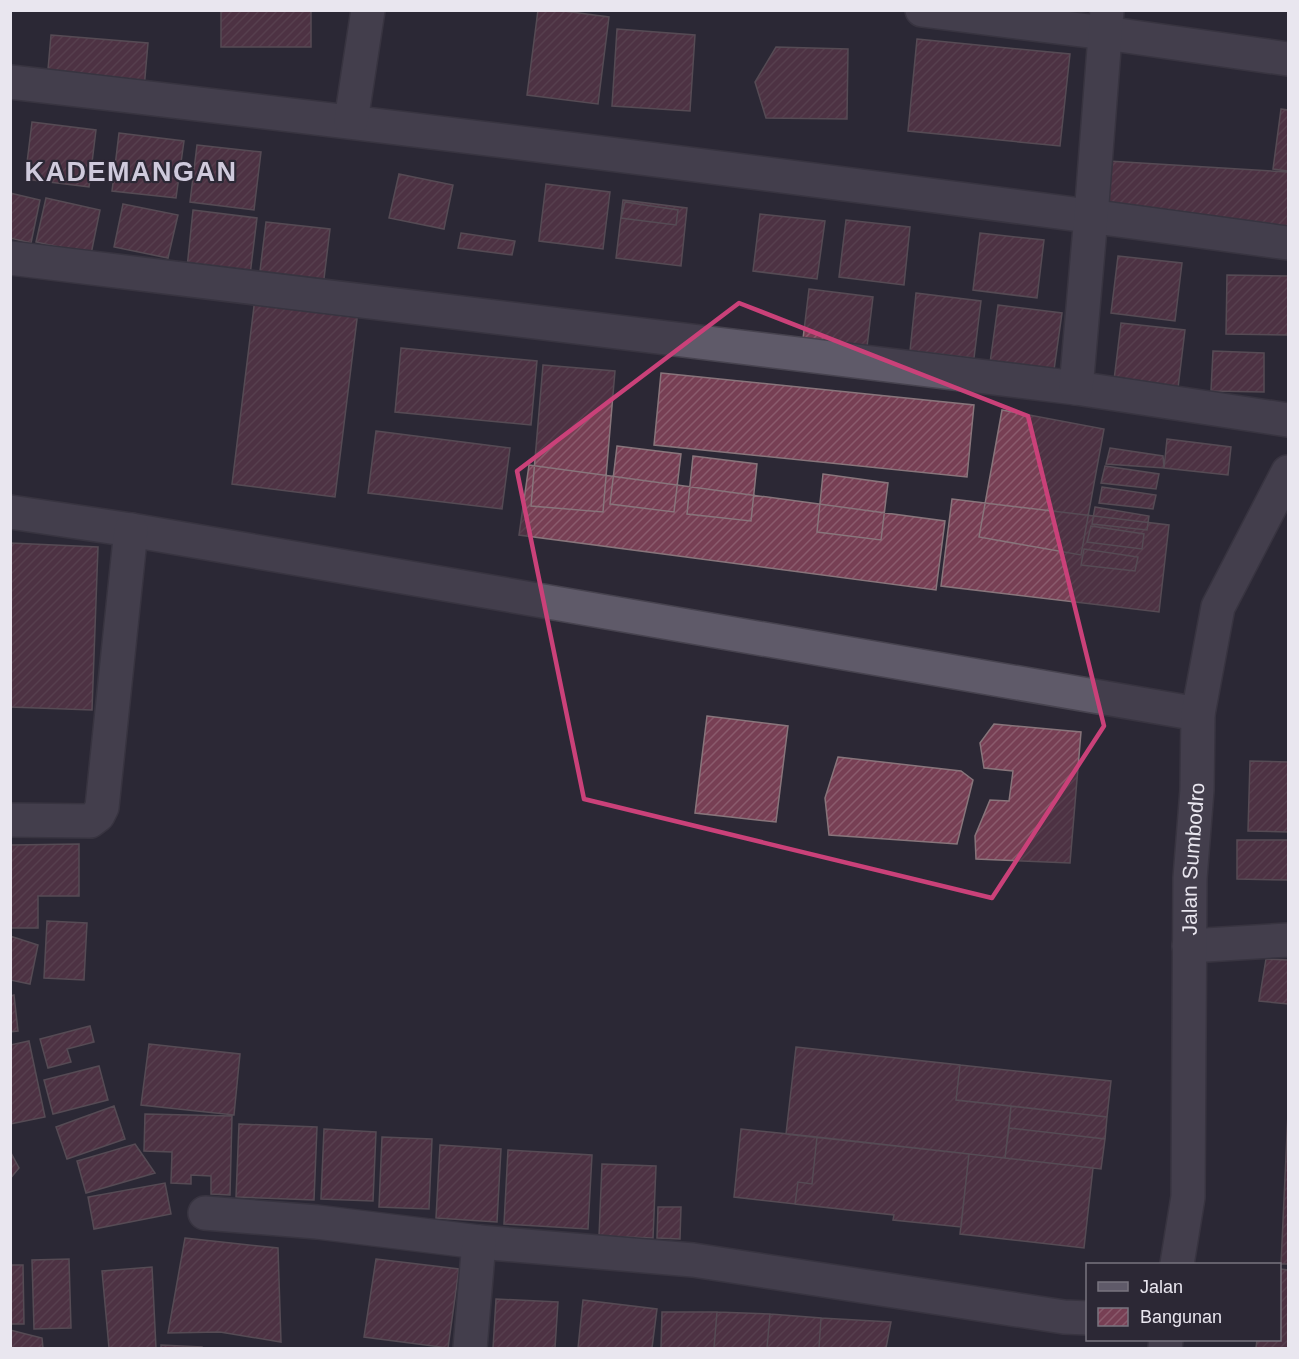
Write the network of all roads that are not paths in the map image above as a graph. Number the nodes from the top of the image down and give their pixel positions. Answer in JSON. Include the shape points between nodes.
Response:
{"nodes":[{"id":1,"x":368,"y":10,"type":"edge"},
{"id":2,"x":922,"y":10,"type":"edge"},
{"id":3,"x":1106,"y":22,"type":"edge"},
{"id":4,"x":1288,"y":59,"type":"edge"},
{"id":5,"x":10,"y":82,"type":"edge"},
{"id":6,"x":351,"y":122,"type":"junction"},
{"id":7,"x":1091,"y":216,"type":"junction"},
{"id":8,"x":1288,"y":243,"type":"edge"},
{"id":9,"x":10,"y":258,"type":"edge"},
{"id":10,"x":1076,"y":388,"type":"junction"},
{"id":11,"x":1288,"y":420,"type":"edge"},
{"id":12,"x":1288,"y":472,"type":"edge"},
{"id":13,"x":10,"y":513,"type":"edge"},
{"id":14,"x":131,"y":530,"type":"junction"},
{"id":15,"x":1198,"y":714,"type":"junction"},
{"id":16,"x":10,"y":820,"type":"edge"},
{"id":17,"x":1288,"y":940,"type":"edge"},
{"id":18,"x":1189,"y":946,"type":"junction"},
{"id":19,"x":205,"y":1213,"type":"dead end"},
{"id":20,"x":479,"y":1242,"type":"junction"},
{"id":21,"x":1177,"y":1263,"type":"edge"},
{"id":22,"x":1086,"y":1318,"type":"edge"},
{"id":23,"x":470,"y":1348,"type":"edge"}],
"edges":[{"from":1,"to":6,"type":"street"},
{"from":2,"to":3,"type":"street"},
{"from":3,"to":4,"type":"street"},
{"from":3,"to":7,"type":"street"},
{"from":5,"to":6,"type":"street"},
{"from":6,"to":7,"type":"street"},
{"from":7,"to":8,"type":"street"},
{"from":7,"to":10,"type":"street"},
{"from":9,"to":10,"type":"street"},
{"from":10,"to":11,"type":"street"},
{"from":12,"to":15,"type":"street","name":"Jalan Sumbodro","via":[[1218,606]]},
{"from":13,"to":14,"type":"street"},
{"from":14,"to":15,"type":"street"},
{"from":14,"to":16,"type":"street","via":[[102,807],[90,821]]},
{"from":15,"to":18,"type":"street","name":"Jalan Sumbodro"},
{"from":17,"to":18,"type":"street"},
{"from":18,"to":21,"type":"street","name":"Jalan Sumbodro","via":[[1188,1197]]},
{"from":19,"to":20,"type":"street"},
{"from":20,"to":22,"type":"street","via":[[693,1260]]},
{"from":20,"to":23,"type":"street"}]}
